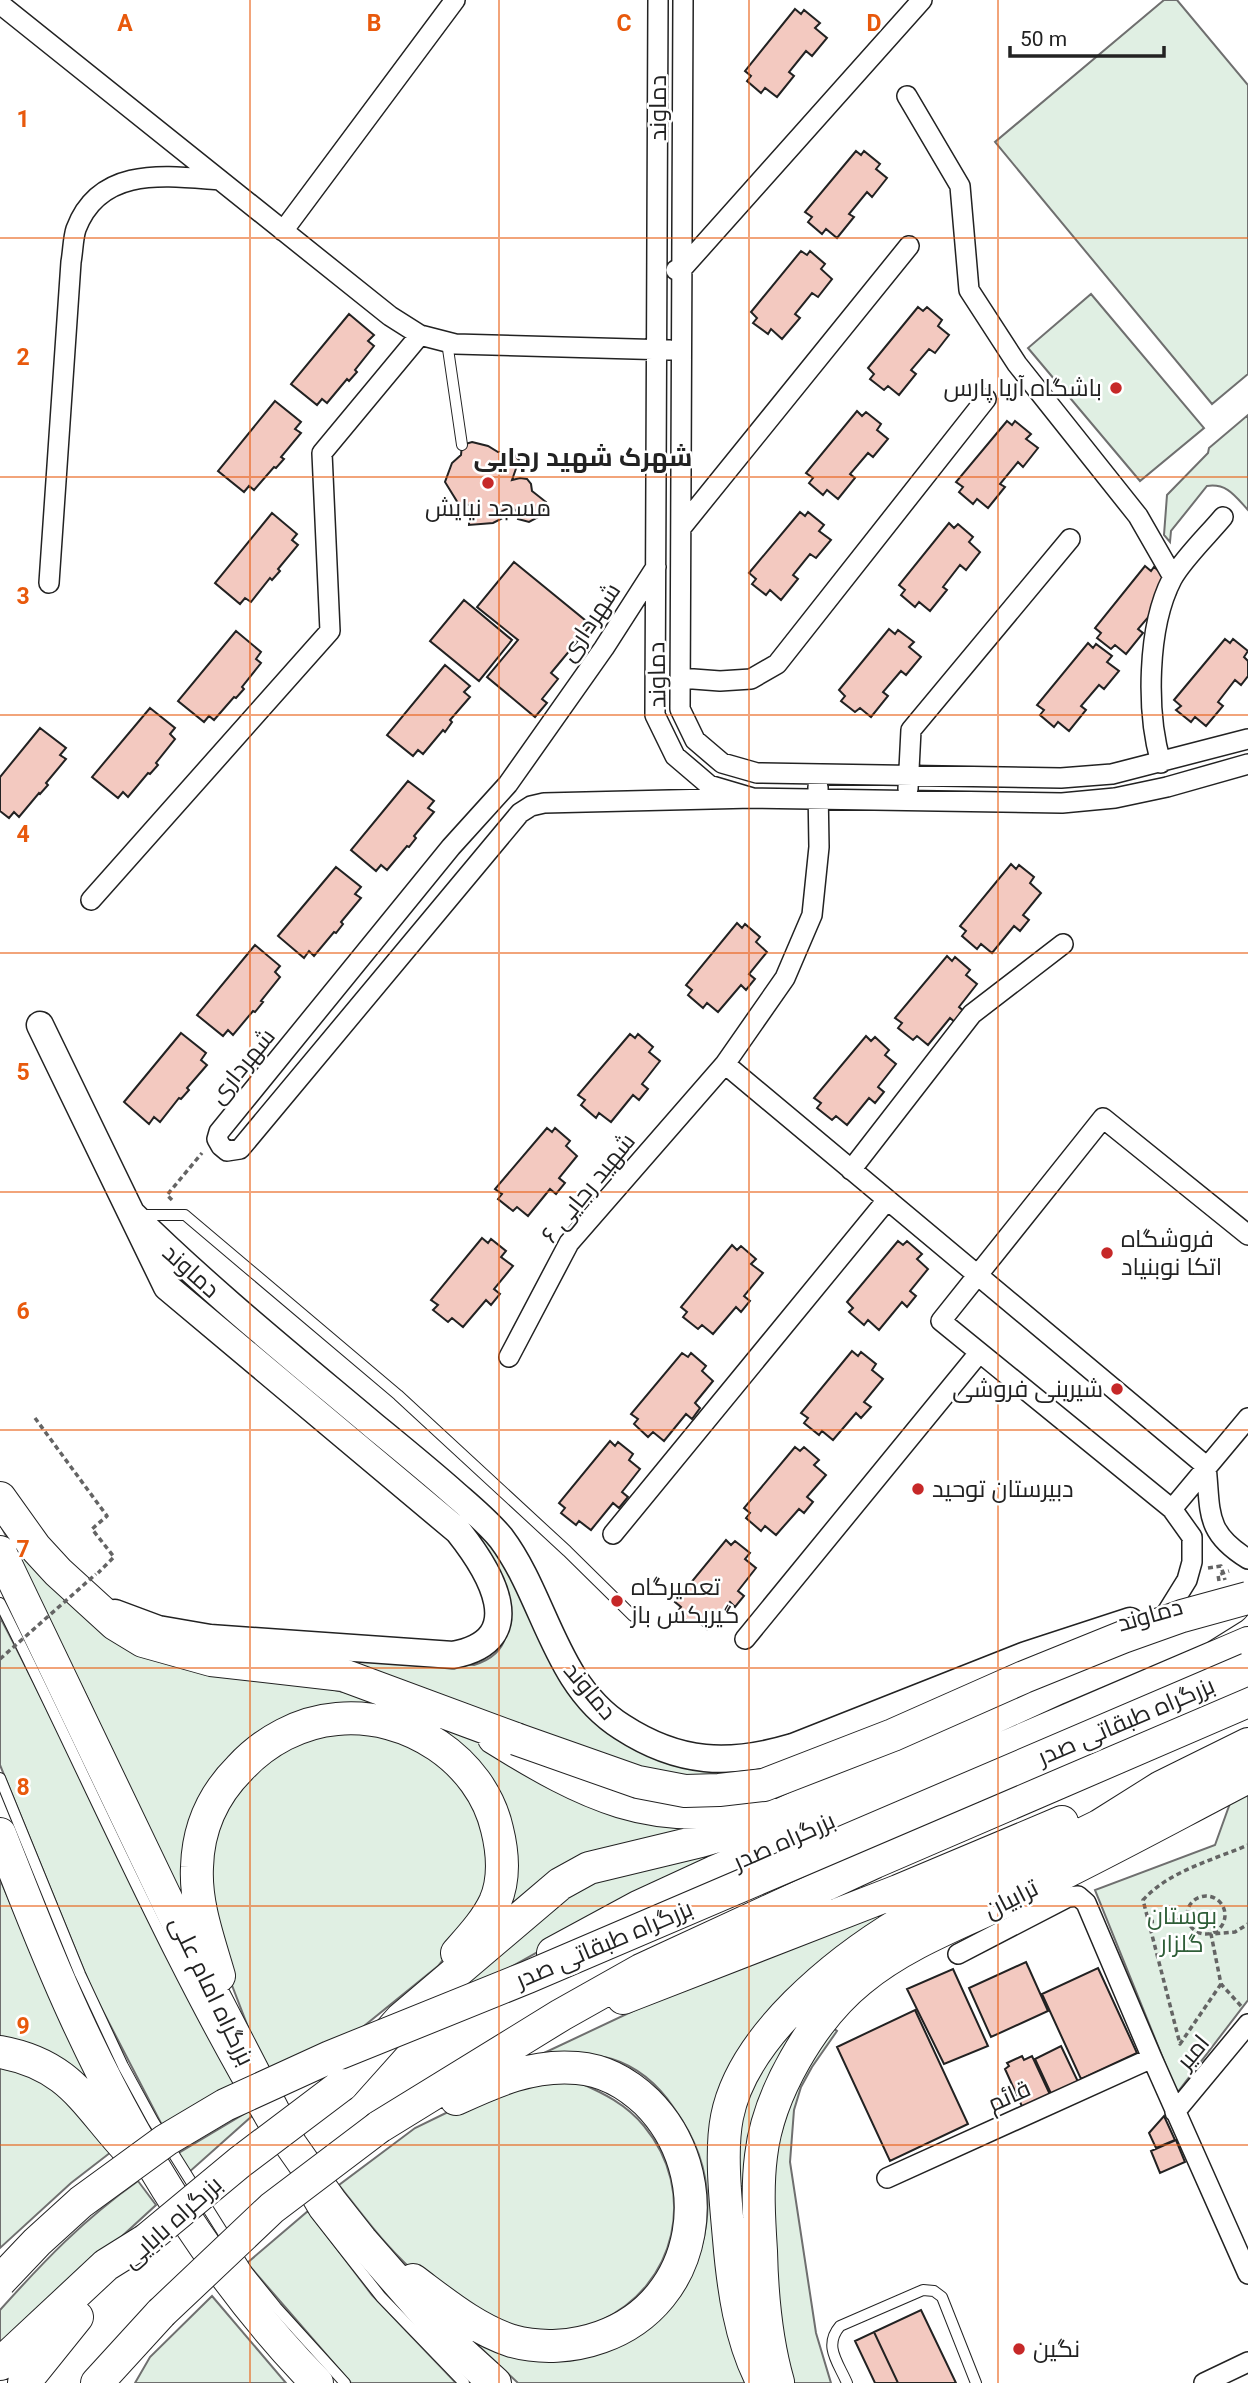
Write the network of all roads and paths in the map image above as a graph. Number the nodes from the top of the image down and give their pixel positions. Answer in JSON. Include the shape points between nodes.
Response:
{"nodes":[{"id":1,"x":455,"y":0,"type":"edge"},
{"id":2,"x":922,"y":0,"type":"edge"},
{"id":3,"x":0,"y":4,"type":"edge"},
{"id":4,"x":686,"y":4,"type":"edge"},
{"id":5,"x":658,"y":5,"type":"edge"},
{"id":6,"x":907,"y":96,"type":"dead end"},
{"id":7,"x":220,"y":180,"type":"junction"},
{"id":8,"x":284,"y":231,"type":"junction"},
{"id":9,"x":909,"y":246,"type":"dead end"},
{"id":10,"x":657,"y":270,"type":"junction"},
{"id":11,"x":681,"y":270,"type":"junction"},
{"id":12,"x":420,"y":335,"type":"junction"},
{"id":13,"x":447,"y":342,"type":"junction"},
{"id":14,"x":657,"y":349,"type":"junction"},
{"id":15,"x":681,"y":351,"type":"junction"},
{"id":16,"x":986,"y":399,"type":"dead end"},
{"id":17,"x":461,"y":445,"type":"dead end"},
{"id":18,"x":1223,"y":517,"type":"dead end"},
{"id":19,"x":681,"y":528,"type":"junction"},
{"id":20,"x":1070,"y":539,"type":"dead end"},
{"id":21,"x":656,"y":567,"type":"junction"},
{"id":22,"x":1173,"y":577,"type":"junction"},
{"id":23,"x":49,"y":583,"type":"dead end"},
{"id":24,"x":680,"y":678,"type":"junction"},
{"id":25,"x":1248,"y":739,"type":"edge"},
{"id":26,"x":1161,"y":763,"type":"junction"},
{"id":27,"x":1248,"y":764,"type":"edge"},
{"id":28,"x":818,"y":774,"type":"junction"},
{"id":29,"x":908,"y":776,"type":"junction"},
{"id":30,"x":508,"y":784,"type":"junction"},
{"id":31,"x":753,"y":798,"type":"junction"},
{"id":32,"x":818,"y":799,"type":"junction"},
{"id":33,"x":908,"y":800,"type":"junction"},
{"id":34,"x":531,"y":806,"type":"junction"},
{"id":35,"x":451,"y":847,"type":"junction"},
{"id":36,"x":474,"y":867,"type":"junction"},
{"id":37,"x":92,"y":900,"type":"dead end"},
{"id":38,"x":1063,"y":944,"type":"dead end"},
{"id":39,"x":40,"y":1025,"type":"dead end"},
{"id":40,"x":725,"y":1064,"type":"junction"},
{"id":41,"x":219,"y":1132,"type":"junction"},
{"id":42,"x":851,"y":1170,"type":"junction"},
{"id":43,"x":887,"y":1200,"type":"junction"},
{"id":44,"x":132,"y":1214,"type":"junction"},
{"id":45,"x":185,"y":1215,"type":"junction"},
{"id":46,"x":1248,"y":1235,"type":"edge"},
{"id":47,"x":977,"y":1276,"type":"junction"},
{"id":48,"x":979,"y":1353,"type":"junction"},
{"id":49,"x":509,"y":1357,"type":"dead end"},
{"id":50,"x":35,"y":1418,"type":"dead end"},
{"id":51,"x":1248,"y":1418,"type":"edge"},
{"id":52,"x":1206,"y":1466,"type":"junction"},
{"id":53,"x":0,"y":1498,"type":"edge"},
{"id":54,"x":1172,"y":1509,"type":"junction"},
{"id":55,"x":613,"y":1534,"type":"dead end"},
{"id":56,"x":0,"y":1552,"type":"edge"},
{"id":57,"x":1248,"y":1559,"type":"edge"},
{"id":58,"x":1248,"y":1584,"type":"edge"},
{"id":59,"x":1248,"y":1598,"type":"edge"},
{"id":60,"x":0,"y":1603,"type":"edge"},
{"id":61,"x":94,"y":1605,"type":"junction"},
{"id":62,"x":1169,"y":1610,"type":"junction"},
{"id":63,"x":633,"y":1616,"type":"dead end"},
{"id":64,"x":745,"y":1639,"type":"dead end"},
{"id":65,"x":1248,"y":1643,"type":"edge"},
{"id":66,"x":1141,"y":1652,"type":"junction"},
{"id":67,"x":0,"y":1659,"type":"edge"},
{"id":68,"x":1248,"y":1669,"type":"edge"},
{"id":69,"x":1248,"y":1701,"type":"edge"},
{"id":70,"x":462,"y":1718,"type":"junction"},
{"id":71,"x":1248,"y":1744,"type":"edge"},
{"id":72,"x":1248,"y":1777,"type":"edge"},
{"id":73,"x":0,"y":1778,"type":"edge"},
{"id":74,"x":1161,"y":1787,"type":"junction"},
{"id":75,"x":824,"y":1793,"type":"junction"},
{"id":76,"x":0,"y":1834,"type":"edge"},
{"id":77,"x":1248,"y":1846,"type":"edge"},
{"id":78,"x":1188,"y":1919,"type":"junction"},
{"id":79,"x":1149,"y":1922,"type":"junction"},
{"id":80,"x":1248,"y":1924,"type":"edge"},
{"id":81,"x":1211,"y":1934,"type":"junction"},
{"id":82,"x":958,"y":1954,"type":"dead end"},
{"id":83,"x":1221,"y":1984,"type":"junction"},
{"id":84,"x":1248,"y":2013,"type":"edge"},
{"id":85,"x":561,"y":2015,"type":"junction"},
{"id":86,"x":401,"y":2019,"type":"junction"},
{"id":87,"x":1248,"y":2024,"type":"edge"},
{"id":88,"x":234,"y":2031,"type":"junction"},
{"id":89,"x":0,"y":2052,"type":"edge"},
{"id":90,"x":1152,"y":2059,"type":"junction"},
{"id":91,"x":342,"y":2085,"type":"junction"},
{"id":92,"x":1175,"y":2112,"type":"junction"},
{"id":93,"x":379,"y":2127,"type":"junction"},
{"id":94,"x":274,"y":2144,"type":"dead end"},
{"id":95,"x":295,"y":2178,"type":"dead end"},
{"id":96,"x":887,"y":2178,"type":"dead end"},
{"id":97,"x":168,"y":2188,"type":"junction"},
{"id":98,"x":146,"y":2240,"type":"junction"},
{"id":99,"x":361,"y":2240,"type":"junction"},
{"id":100,"x":1248,"y":2273,"type":"edge"},
{"id":101,"x":0,"y":2281,"type":"edge"},
{"id":102,"x":161,"y":2313,"type":"junction"},
{"id":103,"x":290,"y":2356,"type":"junction"},
{"id":104,"x":1248,"y":2362,"type":"edge"},
{"id":105,"x":0,"y":2364,"type":"edge"},
{"id":106,"x":23,"y":2383,"type":"edge"},
{"id":107,"x":97,"y":2383,"type":"edge"},
{"id":108,"x":127,"y":2383,"type":"edge"},
{"id":109,"x":307,"y":2383,"type":"edge"},
{"id":110,"x":317,"y":2383,"type":"edge"},
{"id":111,"x":345,"y":2383,"type":"edge"},
{"id":112,"x":464,"y":2383,"type":"edge"},
{"id":113,"x":495,"y":2383,"type":"edge"},
{"id":114,"x":763,"y":2383,"type":"edge"},
{"id":115,"x":778,"y":2383,"type":"edge"},
{"id":116,"x":847,"y":2383,"type":"edge"},
{"id":117,"x":976,"y":2383,"type":"edge"},
{"id":118,"x":1204,"y":2383,"type":"edge"}],
"edges":[{"from":1,"to":8,"type":"street"},
{"from":2,"to":11,"type":"street"},
{"from":3,"to":7,"type":"street"},
{"from":4,"to":5,"type":"street"},
{"from":4,"to":11,"type":"street","name":"دماوند"},
{"from":5,"to":10,"type":"street","name":"دماوند"},
{"from":6,"to":22,"type":"street","via":[[960,187],[969,290],[1017,364],[1139,516]]},
{"from":7,"to":8,"type":"street"},
{"from":7,"to":23,"type":"street","via":[[152,176],[120,182],[93,201],[76,229]]},
{"from":8,"to":12,"type":"street"},
{"from":9,"to":19,"type":"street"},
{"from":10,"to":11,"type":"street"},
{"from":10,"to":14,"type":"street","name":"دماوند"},
{"from":11,"to":15,"type":"street","name":"دماوند"},
{"from":12,"to":13,"type":"street"},
{"from":12,"to":37,"type":"street","via":[[322,453],[330,631]]},
{"from":13,"to":14,"type":"street"},
{"from":13,"to":17,"type":"lane"},
{"from":14,"to":15,"type":"street"},
{"from":14,"to":21,"type":"street","name":"دماوند"},
{"from":15,"to":19,"type":"street","name":"دماوند"},
{"from":16,"to":24,"type":"street","via":[[777,664],[751,679]]},
{"from":18,"to":22,"type":"street"},
{"from":19,"to":24,"type":"street","name":"دماوند"},
{"from":20,"to":29,"type":"street","via":[[911,730]]},
{"from":21,"to":30,"type":"street","name":"شهرداری"},
{"from":21,"to":31,"type":"street","name":"دماوند","via":[[655,715],[675,756],[709,785]]},
{"from":22,"to":26,"type":"street","via":[[1153,642],[1153,722]]},
{"from":24,"to":28,"type":"street","name":"دماوند","via":[[680,709],[695,740],[722,763],[757,774]]},
{"from":25,"to":26,"type":"street","name":"دماوند"},
{"from":26,"to":29,"type":"street","name":"دماوند","via":[[1061,778]]},
{"from":27,"to":33,"type":"street","name":"دماوند","via":[[1115,799],[1062,803]]},
{"from":28,"to":29,"type":"street","name":"دماوند"},
{"from":28,"to":32,"type":"street","name":"شهید رجایی ۶"},
{"from":29,"to":33,"type":"street"},
{"from":30,"to":34,"type":"street"},
{"from":30,"to":35,"type":"street","name":"شهرداری"},
{"from":31,"to":32,"type":"street","name":"دماوند"},
{"from":31,"to":34,"type":"street"},
{"from":32,"to":33,"type":"street","name":"دماوند"},
{"from":32,"to":40,"type":"street","name":"شهید رجایی ۶","via":[[812,915],[785,978]]},
{"from":34,"to":36,"type":"street","name":"شهرداری"},
{"from":35,"to":36,"type":"street"},
{"from":35,"to":41,"type":"street","name":"شهرداری"},
{"from":36,"to":41,"type":"street","name":"شهرداری","via":[[240,1149],[225,1150],[217,1139]]},
{"from":38,"to":42,"type":"street","via":[[972,1014]]},
{"from":39,"to":44,"type":"main road","name":"دماوند"},
{"from":40,"to":42,"type":"street"},
{"from":40,"to":49,"type":"street","name":"شهید رجایی ۶","via":[[569,1243]]},
{"from":41,"to":45,"type":"path","via":[[167,1195]]},
{"from":42,"to":43,"type":"street"},
{"from":43,"to":47,"type":"street"},
{"from":43,"to":55,"type":"street"},
{"from":44,"to":45,"type":"lane"},
{"from":44,"to":61,"type":"main road","name":"دماوند","via":[[167,1287],[458,1531],[491,1578],[499,1618],[482,1645],[453,1655],[210,1638],[158,1629]]},
{"from":44,"to":62,"type":"main road","name":"دماوند","via":[[190,1271],[490,1527],[515,1559],[576,1682],[619,1726],[655,1746],[707,1759],[764,1756],[1026,1655]]},
{"from":45,"to":63,"type":"lane","via":[[398,1395]]},
{"from":46,"to":47,"type":"street","via":[[1103,1118]]},
{"from":47,"to":48,"type":"street","via":[[941,1321]]},
{"from":47,"to":52,"type":"street"},
{"from":48,"to":54,"type":"street"},
{"from":48,"to":64,"type":"street"},
{"from":50,"to":67,"type":"path","bridge":true,"via":[[107,1516],[92,1529],[114,1557]]},
{"from":51,"to":52,"type":"street"},
{"from":52,"to":54,"type":"street"},
{"from":52,"to":57,"type":"street","via":[[1212,1525]]},
{"from":53,"to":61,"type":"highway","via":[[35,1547]]},
{"from":54,"to":62,"type":"street","via":[[1192,1537],[1192,1562]]},
{"from":56,"to":88,"type":"highway","name":"بزرگراه امام علی"},
{"from":58,"to":62,"type":"main road","name":"دماوند"},
{"from":59,"to":66,"type":"highway","via":[[1200,1627]]},
{"from":59,"to":70,"type":"highway","bridge":true,"via":[[1123,1637],[764,1785],[685,1791],[638,1782]]},
{"from":60,"to":94,"type":"lane","via":[[174,1963]]},
{"from":61,"to":70,"type":"highway","via":[[143,1641],[211,1660],[343,1675]]},
{"from":62,"to":66,"type":"street"},
{"from":65,"to":91,"type":"highway","name":"بزرگراه صدر","via":[[883,1797],[638,1907],[482,1994]]},
{"from":66,"to":75,"type":"highway"},
{"from":68,"to":101,"type":"highway","name":"بزرگراه طبقاتی صدر","bridge":true,"via":[[225,2105],[166,2140],[81,2202]]},
{"from":69,"to":85,"type":"highway","via":[[863,1867],[641,1970]]},
{"from":70,"to":75,"type":"highway","via":[[574,1785],[649,1809],[731,1812]]},
{"from":71,"to":74,"type":"highway"},
{"from":72,"to":115,"type":"highway","via":[[905,1950],[858,1981],[822,2020],[783,2081],[761,2155],[761,2266]]},
{"from":73,"to":111,"type":"lane","via":[[80,1974],[153,2121],[247,2271]]},
{"from":74,"to":85,"type":"highway","via":[[1095,1808],[636,1994]]},
{"from":74,"to":114,"type":"highway","via":[[1099,1826],[883,1934],[816,1984],[757,2052],[732,2101],[725,2156],[733,2276],[746,2340]]},
{"from":75,"to":86,"type":"highway","via":[[762,1823],[579,1873],[559,1884]]},
{"from":76,"to":97,"type":"highway","via":[[75,2017]]},
{"from":77,"to":79,"type":"path","via":[[1154,1888],[1143,1900]]},
{"from":78,"to":79,"type":"path"},
{"from":78,"to":81,"type":"path","via":[[1194,1930]]},
{"from":78,"to":81,"type":"path","via":[[1189,1907],[1198,1898],[1216,1899],[1225,1915],[1221,1927]]},
{"from":79,"to":83,"type":"path","via":[[1180,2044]]},
{"from":80,"to":81,"type":"path","via":[[1235,1932]]},
{"from":81,"to":83,"type":"path"},
{"from":82,"to":90,"type":"street","name":"ترابیان","via":[[1078,1896],[1086,1903]]},
{"from":83,"to":84,"type":"path"},
{"from":85,"to":93,"type":"highway"},
{"from":86,"to":88,"type":"highway","via":[[495,1901],[502,1870],[500,1841],[480,1786],[452,1756],[399,1727],[337,1718],[295,1729],[249,1758],[221,1791],[206,1819],[197,1867],[198,1893]]},
{"from":86,"to":91,"type":"highway"},
{"from":87,"to":92,"type":"street","name":"امیر"},
{"from":88,"to":99,"type":"highway","name":"بزرگراه امام علی","via":[[291,2145]]},
{"from":89,"to":97,"type":"highway","via":[[33,2062],[64,2079]]},
{"from":90,"to":92,"type":"street"},
{"from":90,"to":96,"type":"street","name":"قائم"},
{"from":91,"to":98,"type":"highway","name":"بزرگراه بابایی","bridge":true},
{"from":92,"to":100,"type":"street"},
{"from":93,"to":99,"type":"highway","via":[[527,2071],[561,2067],[597,2071],[637,2092],[677,2143],[691,2192],[689,2233],[669,2284],[635,2319],[585,2343],[547,2346],[512,2341],[478,2326]]},
{"from":93,"to":102,"type":"highway","bridge":true,"via":[[272,2208]]},
{"from":95,"to":112,"type":"lane","via":[[315,2213],[381,2297]]},
{"from":97,"to":103,"type":"highway","via":[[233,2286]]},
{"from":98,"to":105,"type":"highway","via":[[106,2265]]},
{"from":98,"to":106,"type":"highway","name":"بزرگراه بابایی"},
{"from":99,"to":113,"type":"highway","name":"بزرگراه امام علی","via":[[453,2345]]},
{"from":102,"to":107,"type":"highway"},
{"from":102,"to":108,"type":"highway"},
{"from":103,"to":109,"type":"highway"},
{"from":103,"to":110,"type":"highway"},
{"from":104,"to":118,"type":"street"},
{"from":116,"to":117,"type":"lane","via":[[831,2346],[832,2336],[841,2326],[923,2290],[942,2297]]}]}
